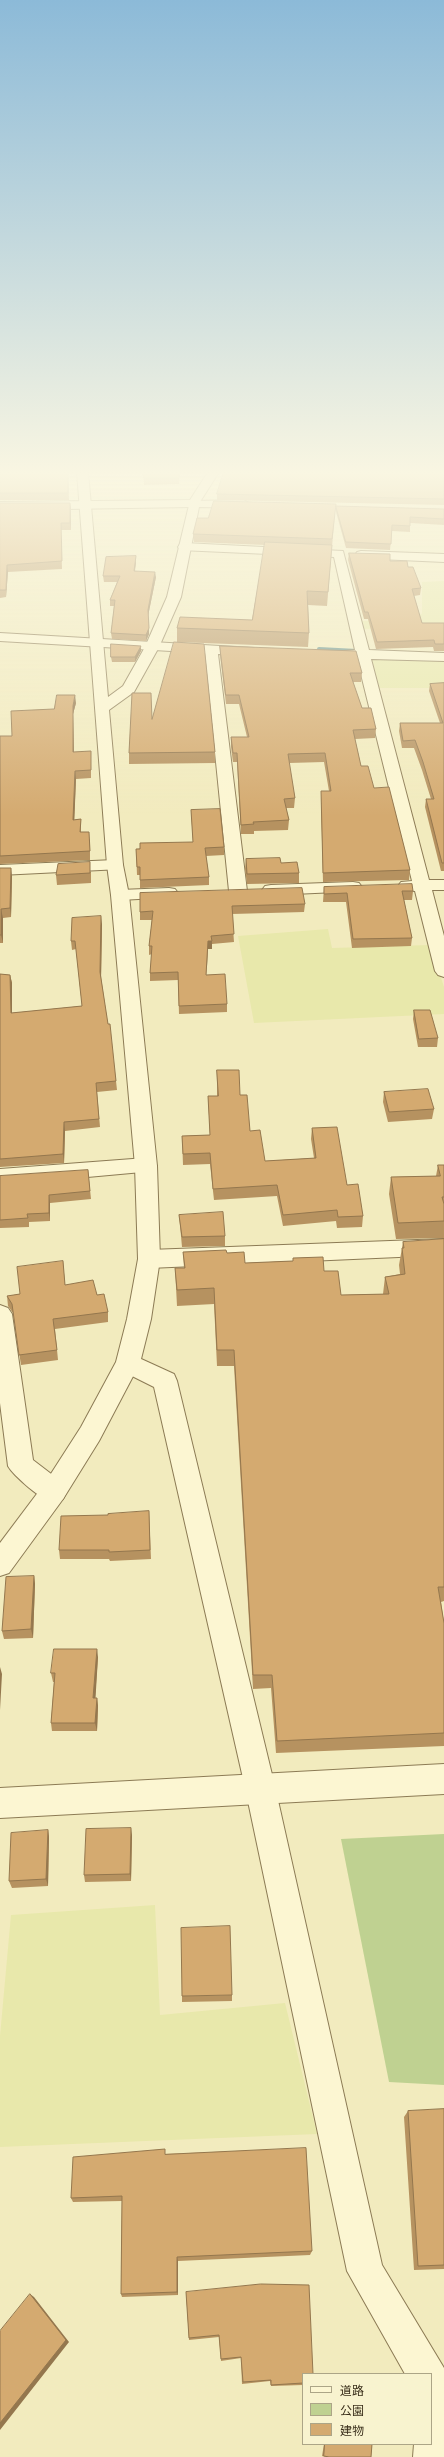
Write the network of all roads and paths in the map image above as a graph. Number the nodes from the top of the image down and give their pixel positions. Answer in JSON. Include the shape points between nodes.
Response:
{"nodes":[{"id":1,"x":91,"y":587,"type":"edge"},
{"id":2,"x":176,"y":587,"type":"edge"},
{"id":3,"x":347,"y":587,"type":"edge"},
{"id":4,"x":0,"y":637,"type":"edge"},
{"id":5,"x":95,"y":644,"type":"junction"},
{"id":6,"x":152,"y":648,"type":"junction"},
{"id":7,"x":211,"y":649,"type":"junction"},
{"id":8,"x":264,"y":651,"type":"edge"},
{"id":9,"x":362,"y":651,"type":"junction"},
{"id":10,"x":332,"y":653,"type":"edge"},
{"id":11,"x":444,"y":657,"type":"edge"},
{"id":12,"x":102,"y":708,"type":"junction"},
{"id":13,"x":114,"y":865,"type":"junction"},
{"id":14,"x":0,"y":870,"type":"edge"},
{"id":15,"x":421,"y":885,"type":"junction"},
{"id":16,"x":444,"y":885,"type":"edge"},
{"id":17,"x":389,"y":886,"type":"edge"},
{"id":18,"x":366,"y":887,"type":"edge"},
{"id":19,"x":183,"y":893,"type":"edge"},
{"id":20,"x":120,"y":895,"type":"junction"},
{"id":21,"x":444,"y":971,"type":"edge"},
{"id":22,"x":146,"y":1166,"type":"junction"},
{"id":23,"x":0,"y":1177,"type":"edge"},
{"id":24,"x":444,"y":1247,"type":"edge"},
{"id":25,"x":149,"y":1259,"type":"junction"},
{"id":26,"x":0,"y":1314,"type":"edge"},
{"id":27,"x":128,"y":1363,"type":"junction"},
{"id":28,"x":54,"y":1491,"type":"junction"},
{"id":29,"x":0,"y":1564,"type":"edge"},
{"id":30,"x":444,"y":1779,"type":"edge"},
{"id":31,"x":260,"y":1787,"type":"junction"},
{"id":32,"x":0,"y":1803,"type":"edge"},
{"id":33,"x":425,"y":2373,"type":"edge"},
{"id":34,"x":432,"y":2383,"type":"edge"},
{"id":35,"x":433,"y":2457,"type":"edge"}],
"edges":[{"from":1,"to":5,"type":"street"},
{"from":2,"to":6,"type":"street"},
{"from":3,"to":9,"type":"street"},
{"from":4,"to":5,"type":"street"},
{"from":5,"to":6,"type":"street"},
{"from":5,"to":12,"type":"street"},
{"from":6,"to":7,"type":"street"},
{"from":6,"to":12,"type":"street","via":[[129,689]]},
{"from":7,"to":8,"type":"street"},
{"from":7,"to":18,"type":"street","via":[[230,891]]},
{"from":9,"to":10,"type":"street"},
{"from":9,"to":11,"type":"street"},
{"from":9,"to":15,"type":"street"},
{"from":12,"to":13,"type":"street"},
{"from":13,"to":14,"type":"street"},
{"from":13,"to":20,"type":"street"},
{"from":15,"to":16,"type":"street"},
{"from":15,"to":17,"type":"street"},
{"from":15,"to":21,"type":"street"},
{"from":19,"to":20,"type":"street"},
{"from":20,"to":22,"type":"street"},
{"from":22,"to":23,"type":"street"},
{"from":22,"to":25,"type":"street"},
{"from":24,"to":25,"type":"street"},
{"from":25,"to":27,"type":"street","via":[[139,1319]]},
{"from":26,"to":28,"type":"street","via":[[21,1466]]},
{"from":27,"to":28,"type":"street","via":[[90,1434]]},
{"from":27,"to":31,"type":"street","via":[[165,1381]]},
{"from":28,"to":29,"type":"street"},
{"from":30,"to":31,"type":"street"},
{"from":31,"to":32,"type":"street"},
{"from":31,"to":33,"type":"street","via":[[365,2271]]},
{"from":34,"to":35,"type":"street"}]}
